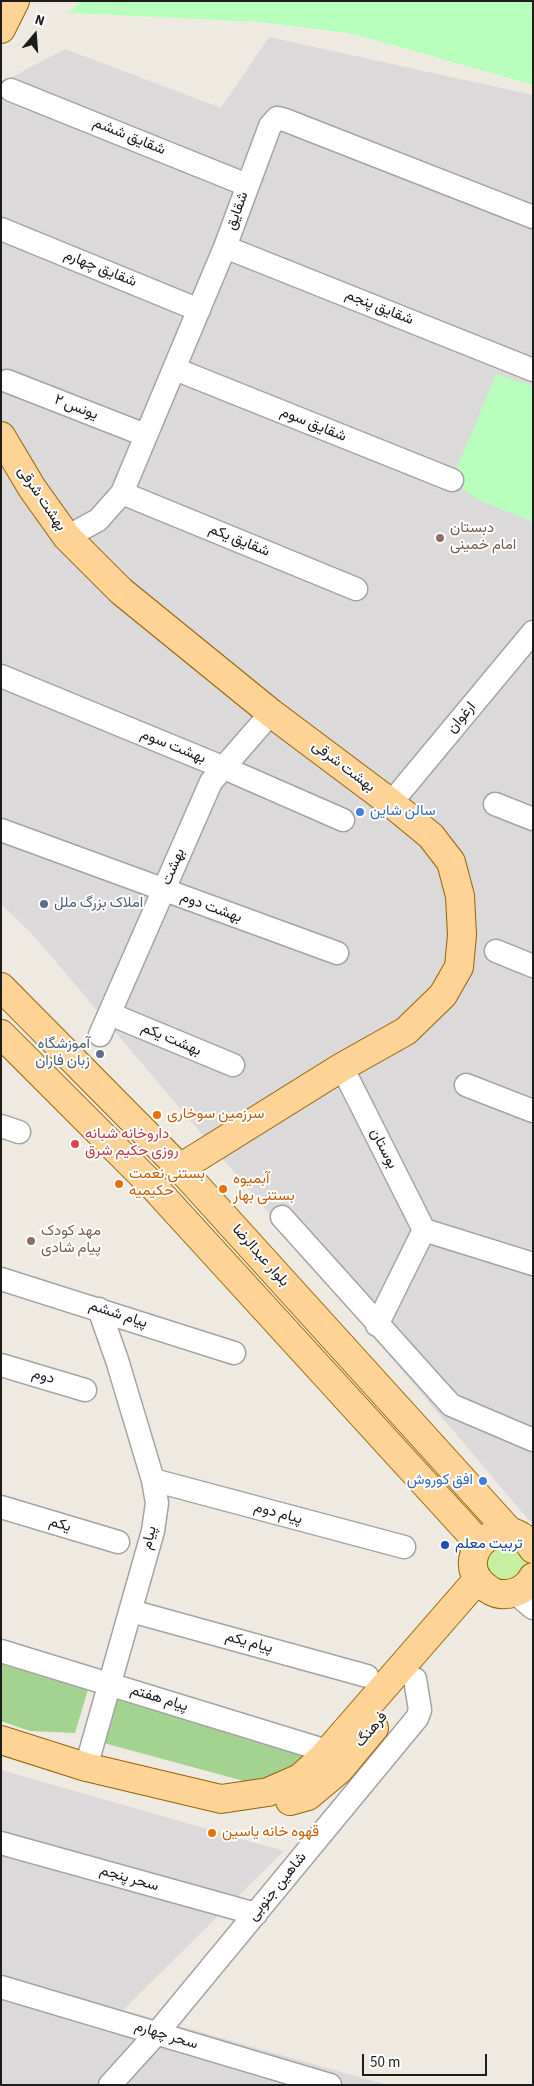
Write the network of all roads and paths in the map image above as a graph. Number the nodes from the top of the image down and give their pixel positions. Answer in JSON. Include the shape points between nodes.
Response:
{"nodes":[{"id":1,"x":15,"y":1,"type":"edge"},
{"id":2,"x":1,"y":29,"type":"edge"},
{"id":3,"x":11,"y":90,"type":"dead end"},
{"id":4,"x":247,"y":185,"type":"junction"},
{"id":5,"x":533,"y":217,"type":"edge"},
{"id":6,"x":1,"y":229,"type":"edge"},
{"id":7,"x":225,"y":246,"type":"junction"},
{"id":8,"x":199,"y":310,"type":"junction"},
{"id":9,"x":175,"y":369,"type":"junction"},
{"id":10,"x":533,"y":370,"type":"edge"},
{"id":11,"x":7,"y":381,"type":"dead end"},
{"id":12,"x":145,"y":434,"type":"junction"},
{"id":13,"x":1,"y":436,"type":"edge"},
{"id":14,"x":452,"y":480,"type":"dead end"},
{"id":15,"x":122,"y":492,"type":"junction"},
{"id":16,"x":67,"y":537,"type":"junction"},
{"id":17,"x":356,"y":589,"type":"dead end"},
{"id":18,"x":533,"y":632,"type":"edge"},
{"id":19,"x":1,"y":676,"type":"edge"},
{"id":20,"x":271,"y":713,"type":"junction"},
{"id":21,"x":222,"y":767,"type":"junction"},
{"id":22,"x":391,"y":803,"type":"junction"},
{"id":23,"x":495,"y":804,"type":"dead end"},
{"id":24,"x":533,"y":819,"type":"edge"},
{"id":25,"x":343,"y":820,"type":"dead end"},
{"id":26,"x":1,"y":830,"type":"edge"},
{"id":27,"x":164,"y":891,"type":"junction"},
{"id":28,"x":496,"y":951,"type":"dead end"},
{"id":29,"x":336,"y":953,"type":"dead end"},
{"id":30,"x":533,"y":966,"type":"edge"},
{"id":31,"x":1,"y":987,"type":"edge"},
{"id":32,"x":110,"y":1014,"type":"junction"},
{"id":33,"x":1,"y":1034,"type":"edge"},
{"id":34,"x":100,"y":1035,"type":"dead end"},
{"id":35,"x":233,"y":1065,"type":"dead end"},
{"id":36,"x":342,"y":1068,"type":"junction"},
{"id":37,"x":466,"y":1085,"type":"dead end"},
{"id":38,"x":533,"y":1111,"type":"edge"},
{"id":39,"x":180,"y":1168,"type":"junction"},
{"id":40,"x":152,"y":1186,"type":"junction"},
{"id":41,"x":282,"y":1218,"type":"dead end"},
{"id":42,"x":424,"y":1230,"type":"junction"},
{"id":43,"x":533,"y":1264,"type":"edge"},
{"id":44,"x":1,"y":1280,"type":"edge"},
{"id":45,"x":99,"y":1309,"type":"junction"},
{"id":46,"x":377,"y":1325,"type":"junction"},
{"id":47,"x":234,"y":1353,"type":"dead end"},
{"id":48,"x":1,"y":1365,"type":"edge"},
{"id":49,"x":85,"y":1390,"type":"dead end"},
{"id":50,"x":533,"y":1440,"type":"edge"},
{"id":51,"x":153,"y":1480,"type":"junction"},
{"id":52,"x":1,"y":1507,"type":"edge"},
{"id":53,"x":510,"y":1532,"type":"junction"},
{"id":54,"x":118,"y":1542,"type":"dead end"},
{"id":55,"x":480,"y":1544,"type":"junction"},
{"id":56,"x":404,"y":1547,"type":"dead end"},
{"id":57,"x":533,"y":1549,"type":"edge"},
{"id":58,"x":509,"y":1590,"type":"edge"},
{"id":59,"x":130,"y":1611,"type":"junction"},
{"id":60,"x":1,"y":1651,"type":"edge"},
{"id":61,"x":367,"y":1676,"type":"dead end"},
{"id":62,"x":415,"y":1679,"type":"junction"},
{"id":63,"x":111,"y":1684,"type":"junction"},
{"id":64,"x":1,"y":1740,"type":"edge"},
{"id":65,"x":317,"y":1748,"type":"dead end"},
{"id":66,"x":86,"y":1767,"type":"junction"},
{"id":67,"x":228,"y":1803,"type":"junction"},
{"id":68,"x":1,"y":1843,"type":"edge"},
{"id":69,"x":256,"y":1914,"type":"junction"},
{"id":70,"x":1,"y":1986,"type":"edge"},
{"id":71,"x":157,"y":2033,"type":"junction"},
{"id":72,"x":110,"y":2085,"type":"edge"},
{"id":73,"x":330,"y":2085,"type":"edge"}],
"edges":[{"from":1,"to":2,"type":"main road"},
{"from":3,"to":4,"type":"street","name":"شقایق ششم"},
{"from":4,"to":5,"type":"street","name":"شقایق","via":[[270,126],[277,118]]},
{"from":4,"to":7,"type":"street","name":"شقایق"},
{"from":6,"to":8,"type":"street","name":"شقایق چهارم"},
{"from":7,"to":8,"type":"street","name":"شقایق"},
{"from":7,"to":10,"type":"street","name":"شقایق پنجم"},
{"from":8,"to":9,"type":"street","name":"شقایق"},
{"from":9,"to":12,"type":"street","name":"شقایق"},
{"from":9,"to":14,"type":"street","name":"شقایق سوم"},
{"from":11,"to":12,"type":"street","name":"یونس ۲"},
{"from":12,"to":15,"type":"street","name":"شقایق"},
{"from":13,"to":16,"type":"main road","name":"بهشت شرقی"},
{"from":15,"to":16,"type":"street","name":"شقایق","via":[[98,520]]},
{"from":15,"to":17,"type":"street","name":"شقایق یکم"},
{"from":16,"to":20,"type":"main road","name":"بهشت شرقی","via":[[121,591]]},
{"from":18,"to":22,"type":"street","name":"ارغوان"},
{"from":19,"to":21,"type":"street","name":"بهشت سوم"},
{"from":20,"to":21,"type":"street","name":"بهشت"},
{"from":20,"to":22,"type":"main road","name":"بهشت شرقی"},
{"from":21,"to":25,"type":"street","name":"بهشت سوم"},
{"from":21,"to":27,"type":"street","name":"بهشت","via":[[211,782]]},
{"from":22,"to":36,"type":"main road","name":"بهشت شرقی","via":[[431,836],[451,862],[460,896],[462,934],[458,967],[443,995],[406,1031]]},
{"from":23,"to":24,"type":"street"},
{"from":26,"to":27,"type":"street","name":"بهشت دوم"},
{"from":27,"to":29,"type":"street","name":"بهشت دوم"},
{"from":27,"to":32,"type":"street","name":"بهشت"},
{"from":28,"to":30,"type":"street"},
{"from":31,"to":39,"type":"main road","name":"بلوار عبدالرضا"},
{"from":32,"to":34,"type":"street","name":"بهشت"},
{"from":32,"to":35,"type":"street","name":"بهشت یکم"},
{"from":33,"to":40,"type":"main road"},
{"from":36,"to":39,"type":"main road","name":"بهشت شرقی"},
{"from":36,"to":42,"type":"street","name":"بوستان"},
{"from":37,"to":38,"type":"street"},
{"from":39,"to":40,"type":"street"},
{"from":39,"to":53,"type":"main road","name":"بلوار عبدالرضا"},
{"from":40,"to":55,"type":"main road"},
{"from":41,"to":46,"type":"street"},
{"from":42,"to":43,"type":"street"},
{"from":42,"to":46,"type":"street"},
{"from":44,"to":45,"type":"street","name":"پیام ششم"},
{"from":45,"to":47,"type":"street","name":"پیام ششم"},
{"from":45,"to":51,"type":"street","name":"پیام"},
{"from":46,"to":50,"type":"street","via":[[451,1405]]},
{"from":48,"to":49,"type":"street","name":"دوم"},
{"from":51,"to":56,"type":"street","name":"پیام دوم"},
{"from":51,"to":59,"type":"street","name":"پیام","via":[[157,1503],[153,1531]]},
{"from":52,"to":54,"type":"street","name":"یکم"},
{"from":53,"to":55,"type":"main road","via":[[493,1534]]},
{"from":53,"to":57,"type":"main road","name":"بلوار عبدالرضا","via":[[520,1536]]},
{"from":55,"to":58,"type":"main road","via":[[473,1561],[474,1571]]},
{"from":58,"to":62,"type":"main road","name":"فرهنگ"},
{"from":58,"to":67,"type":"main road","name":"فرهنگ","via":[[348,1731],[300,1778],[268,1792]]},
{"from":59,"to":61,"type":"street","name":"پیام یکم"},
{"from":59,"to":63,"type":"street","name":"پیام"},
{"from":60,"to":63,"type":"street","name":"پیام هفتم"},
{"from":62,"to":67,"type":"main road","name":"فرهنگ","via":[[339,1770],[308,1796],[272,1807]]},
{"from":62,"to":69,"type":"street","name":"شاهین جنوبی","via":[[420,1710],[417,1718]]},
{"from":63,"to":65,"type":"street","name":"پیام هفتم"},
{"from":63,"to":66,"type":"street","name":"پیام"},
{"from":64,"to":66,"type":"main road","name":"فرهنگ"},
{"from":66,"to":67,"type":"main road","name":"فرهنگ"},
{"from":68,"to":69,"type":"street","name":"سحر پنجم"},
{"from":69,"to":71,"type":"street","name":"شاهین جنوبی"},
{"from":70,"to":71,"type":"street","name":"سحر چهارم"},
{"from":71,"to":72,"type":"street","name":"شاهین جنوبی"},
{"from":71,"to":73,"type":"street","name":"سحر چهارم"}]}
